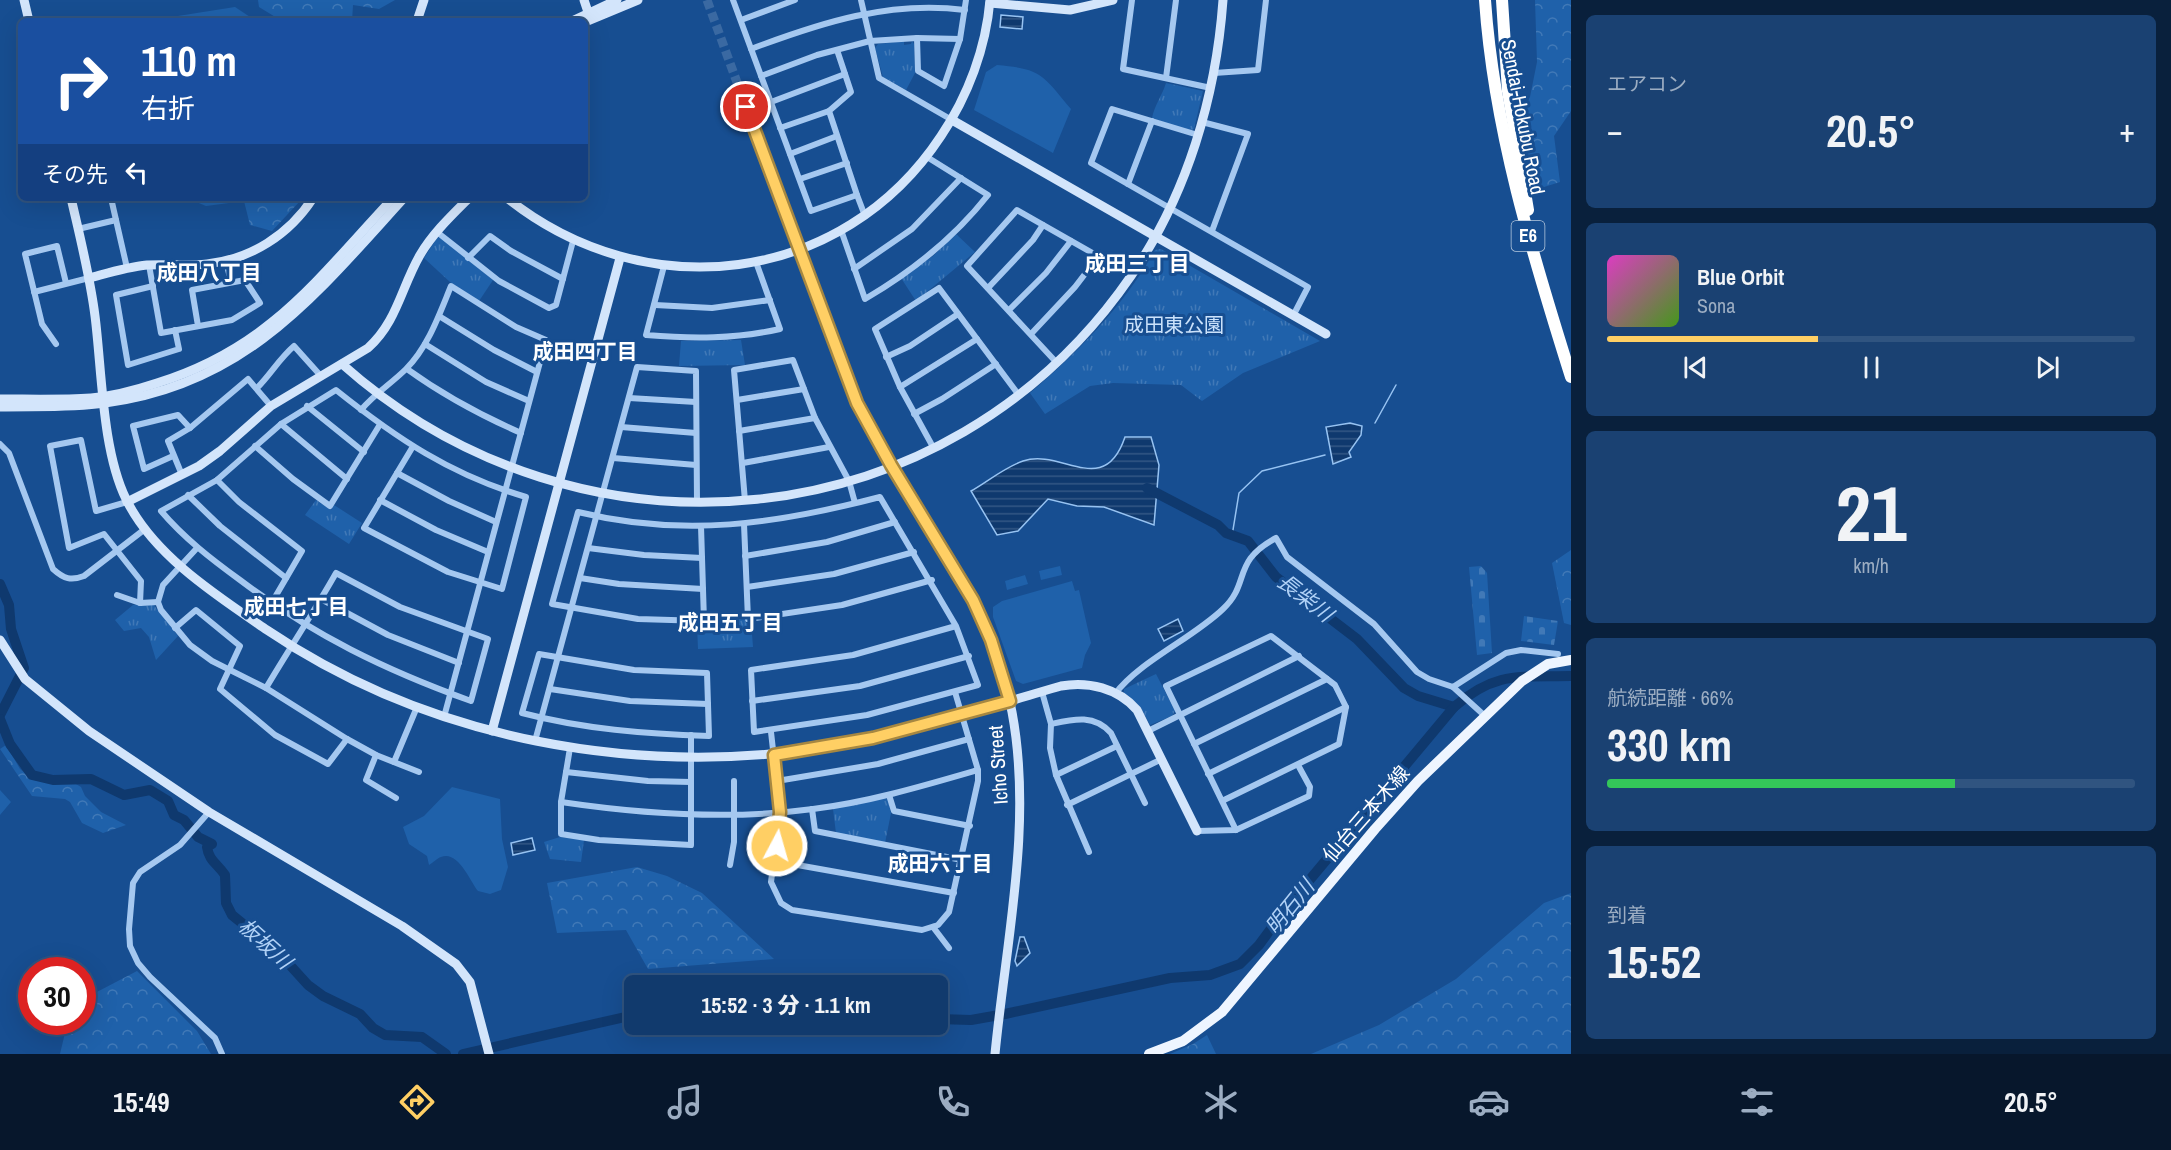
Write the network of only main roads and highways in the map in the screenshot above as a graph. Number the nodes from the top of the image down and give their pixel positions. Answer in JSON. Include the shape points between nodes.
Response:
{"nodes":[{"id":1,"x":1479,"y":0,"type":"edge"},
{"id":2,"x":1486,"y":0,"type":"edge"},
{"id":3,"x":1502,"y":0,"type":"edge"},
{"id":4,"x":1495,"y":93,"type":"junction"},
{"id":5,"x":1548,"y":303,"type":"junction"},
{"id":6,"x":1571,"y":377,"type":"edge"},
{"id":7,"x":1571,"y":660,"type":"edge"},
{"id":8,"x":1149,"y":1054,"type":"edge"}],
"edges":[{"from":1,"to":4,"type":"highway"},
{"from":2,"to":4,"type":"highway","name":"Sendai-Hokubu Road","number":"E6"},
{"from":3,"to":5,"type":"highway","via":[[1515,143]]},
{"from":4,"to":5,"type":"highway","name":"Sendai-Hokubu Road","number":"E6","via":[[1517,196]]},
{"from":5,"to":6,"type":"highway","name":"Sendai-Hokubu Road","number":"E6"},
{"from":7,"to":8,"type":"main road","name":"仙台三本木線","via":[[1548,664],[1512,690],[1395,805],[1222,1012],[1183,1041]]}]}
